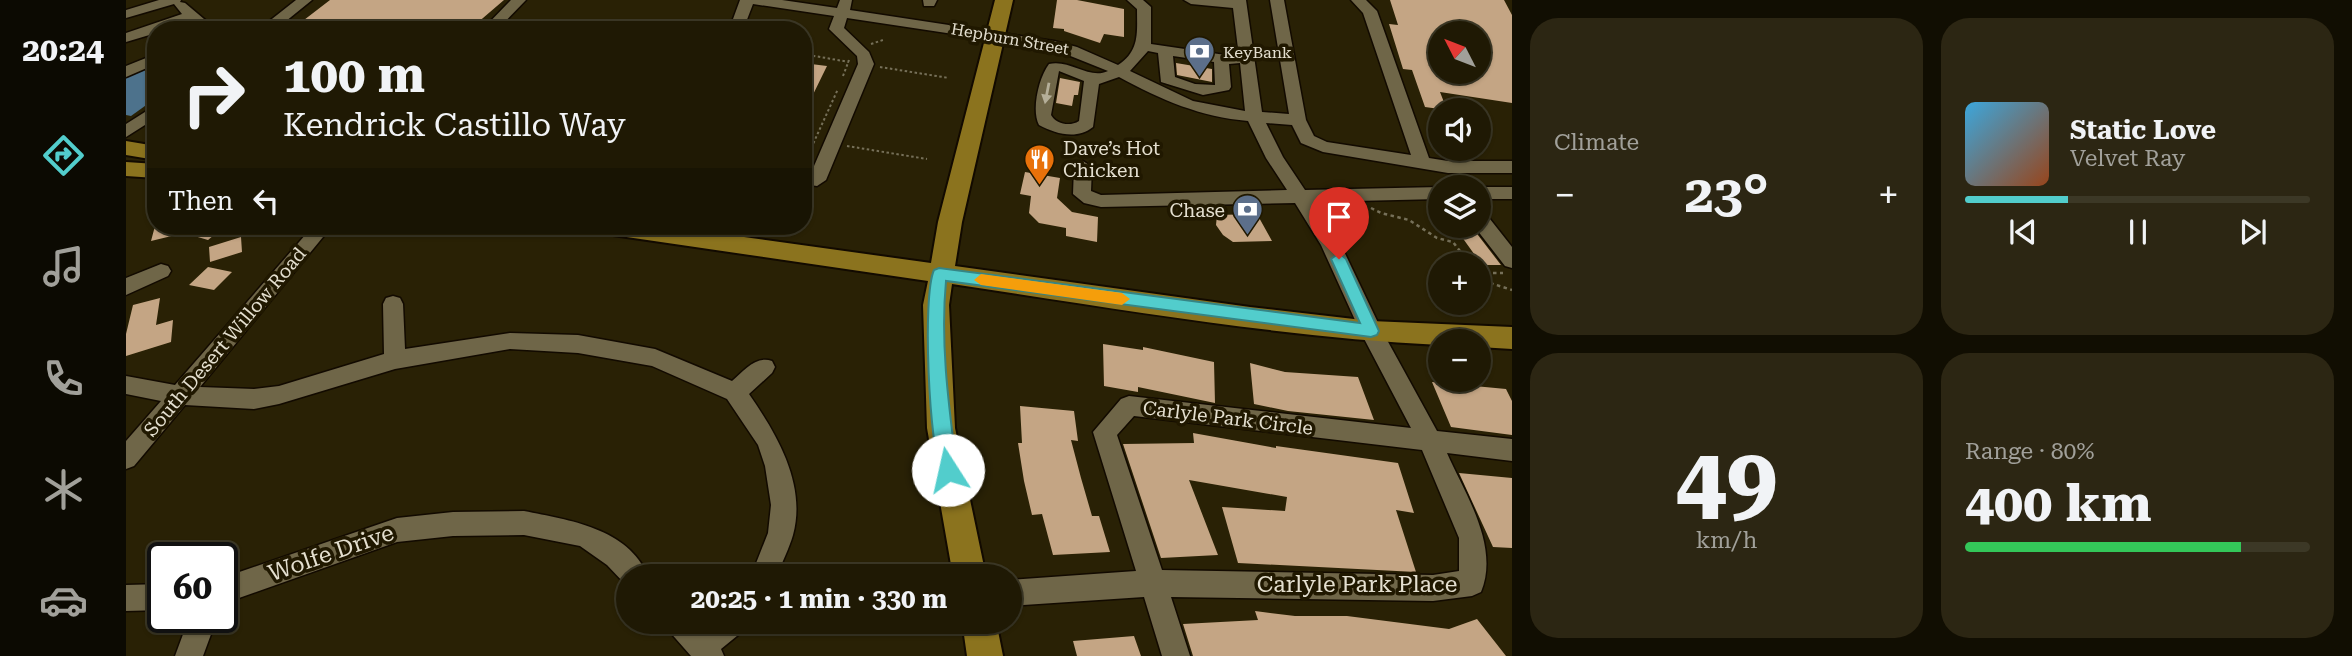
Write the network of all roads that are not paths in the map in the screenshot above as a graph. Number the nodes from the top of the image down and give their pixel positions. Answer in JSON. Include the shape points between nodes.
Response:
{"nodes":[{"id":1,"x":165,"y":0,"type":"edge"},
{"id":2,"x":174,"y":0,"type":"edge"},
{"id":3,"x":305,"y":0,"type":"edge"},
{"id":4,"x":519,"y":0,"type":"edge"},
{"id":5,"x":747,"y":0,"type":"edge"},
{"id":6,"x":754,"y":0,"type":"edge"},
{"id":7,"x":1004,"y":0,"type":"edge"},
{"id":8,"x":1134,"y":0,"type":"edge"},
{"id":9,"x":1191,"y":0,"type":"edge"},
{"id":10,"x":1277,"y":0,"type":"edge"},
{"id":11,"x":1358,"y":0,"type":"edge"},
{"id":12,"x":1240,"y":2,"type":"edge"},
{"id":13,"x":844,"y":6,"type":"edge"},
{"id":14,"x":135,"y":9,"type":"edge"},
{"id":15,"x":191,"y":16,"type":"junction"},
{"id":16,"x":183,"y":21,"type":"edge"},
{"id":17,"x":198,"y":21,"type":"edge"},
{"id":18,"x":277,"y":21,"type":"edge"},
{"id":19,"x":498,"y":21,"type":"edge"},
{"id":20,"x":739,"y":21,"type":"edge"},
{"id":21,"x":147,"y":33,"type":"edge"},
{"id":22,"x":995,"y":35,"type":"junction"},
{"id":23,"x":126,"y":38,"type":"edge"},
{"id":24,"x":1143,"y":47,"type":"junction"},
{"id":25,"x":1165,"y":50,"type":"junction"},
{"id":26,"x":126,"y":53,"type":"edge"},
{"id":27,"x":1221,"y":58,"type":"junction"},
{"id":28,"x":1245,"y":61,"type":"junction"},
{"id":29,"x":132,"y":69,"type":"edge"},
{"id":30,"x":1120,"y":71,"type":"junction"},
{"id":31,"x":1092,"y":79,"type":"dead end"},
{"id":32,"x":1254,"y":116,"type":"junction"},
{"id":33,"x":147,"y":117,"type":"edge"},
{"id":34,"x":1298,"y":120,"type":"junction"},
{"id":35,"x":126,"y":132,"type":"edge"},
{"id":36,"x":126,"y":148,"type":"edge"},
{"id":37,"x":147,"y":152,"type":"edge"},
{"id":38,"x":1422,"y":163,"type":"junction"},
{"id":39,"x":1083,"y":166,"type":"dead end"},
{"id":40,"x":1512,"y":167,"type":"edge"},
{"id":41,"x":126,"y":169,"type":"edge"},
{"id":42,"x":147,"y":170,"type":"edge"},
{"id":43,"x":812,"y":179,"type":"edge"},
{"id":44,"x":1428,"y":193,"type":"edge"},
{"id":45,"x":1491,"y":193,"type":"edge"},
{"id":46,"x":1512,"y":193,"type":"edge"},
{"id":47,"x":1300,"y":195,"type":"junction"},
{"id":48,"x":1491,"y":234,"type":"edge"},
{"id":49,"x":315,"y":235,"type":"edge"},
{"id":50,"x":668,"y":235,"type":"edge"},
{"id":51,"x":1512,"y":261,"type":"edge"},
{"id":52,"x":161,"y":271,"type":"dead end"},
{"id":53,"x":939,"y":274,"type":"junction"},
{"id":54,"x":126,"y":287,"type":"edge"},
{"id":55,"x":393,"y":304,"type":"dead end"},
{"id":56,"x":1371,"y":331,"type":"junction"},
{"id":57,"x":1512,"y":338,"type":"edge"},
{"id":58,"x":395,"y":359,"type":"junction"},
{"id":59,"x":764,"y":367,"type":"dead end"},
{"id":60,"x":126,"y":385,"type":"edge"},
{"id":61,"x":735,"y":392,"type":"junction"},
{"id":62,"x":179,"y":395,"type":"junction"},
{"id":63,"x":1430,"y":441,"type":"junction"},
{"id":64,"x":1512,"y":450,"type":"edge"},
{"id":65,"x":126,"y":457,"type":"edge"},
{"id":66,"x":624,"y":564,"type":"edge"},
{"id":67,"x":768,"y":564,"type":"edge"},
{"id":68,"x":968,"y":564,"type":"edge"},
{"id":69,"x":1154,"y":583,"type":"junction"},
{"id":70,"x":238,"y":585,"type":"edge"},
{"id":71,"x":1022,"y":592,"type":"edge"},
{"id":72,"x":147,"y":597,"type":"edge"},
{"id":73,"x":126,"y":598,"type":"edge"},
{"id":74,"x":197,"y":633,"type":"edge"},
{"id":75,"x":691,"y":634,"type":"edge"},
{"id":76,"x":722,"y":634,"type":"edge"},
{"id":77,"x":981,"y":634,"type":"edge"},
{"id":78,"x":707,"y":651,"type":"edge"},
{"id":79,"x":189,"y":656,"type":"edge"},
{"id":80,"x":985,"y":656,"type":"edge"},
{"id":81,"x":1176,"y":656,"type":"edge"}],
"edges":[{"from":1,"to":14,"type":"street"},
{"from":2,"to":14,"type":"street"},
{"from":2,"to":15,"type":"street"},
{"from":3,"to":18,"type":"street"},
{"from":4,"to":19,"type":"street"},
{"from":5,"to":20,"type":"street"},
{"from":6,"to":13,"type":"street","name":"Hepburn Street"},
{"from":7,"to":22,"type":"main road"},
{"from":8,"to":24,"type":"street","via":[[1144,7]]},
{"from":9,"to":12,"type":"street"},
{"from":10,"to":34,"type":"street"},
{"from":11,"to":38,"type":"street","via":[[1370,11]]},
{"from":12,"to":28,"type":"street","name":"Carlyle Park Place"},
{"from":13,"to":22,"type":"street","name":"Hepburn Street"},
{"from":13,"to":43,"type":"street","via":[[836,29],[867,62],[817,180]]},
{"from":15,"to":16,"type":"street"},
{"from":15,"to":17,"type":"street"},
{"from":21,"to":23,"type":"street"},
{"from":22,"to":30,"type":"street","name":"Hepburn Street","via":[[1071,49]]},
{"from":22,"to":53,"type":"main road"},
{"from":24,"to":25,"type":"street"},
{"from":24,"to":30,"type":"street","via":[[1138,59]]},
{"from":25,"to":27,"type":"street"},
{"from":25,"to":27,"type":"street","via":[[1167,79],[1179,85],[1223,87]]},
{"from":26,"to":29,"type":"street"},
{"from":27,"to":28,"type":"street"},
{"from":28,"to":32,"type":"street","name":"Carlyle Park Place"},
{"from":30,"to":31,"type":"street"},
{"from":30,"to":32,"type":"street","name":"Hepburn Street","via":[[1196,107]]},
{"from":32,"to":34,"type":"street","name":"Hepburn Street"},
{"from":32,"to":47,"type":"street","name":"Carlyle Park Place"},
{"from":33,"to":35,"type":"street"},
{"from":34,"to":38,"type":"street","via":[[1314,144]]},
{"from":36,"to":37,"type":"main road"},
{"from":38,"to":40,"type":"street"},
{"from":39,"to":47,"type":"street","via":[[1082,194],[1090,200]]},
{"from":41,"to":42,"type":"main road"},
{"from":44,"to":47,"type":"street"},
{"from":45,"to":46,"type":"street"},
{"from":47,"to":56,"type":"street","name":"Carlyle Park Place","via":[[1330,243]]},
{"from":48,"to":51,"type":"street"},
{"from":49,"to":62,"type":"street","name":"South Desert Willow Road"},
{"from":50,"to":53,"type":"main road"},
{"from":52,"to":54,"type":"street"},
{"from":53,"to":56,"type":"main road"},
{"from":53,"to":68,"type":"main road","via":[[935,344],[941,428]]},
{"from":55,"to":58,"type":"street"},
{"from":56,"to":57,"type":"main road"},
{"from":56,"to":63,"type":"street","name":"Carlyle Park Place"},
{"from":58,"to":61,"type":"street","via":[[510,341],[578,344],[655,358]]},
{"from":58,"to":62,"type":"street","via":[[279,395],[254,399]]},
{"from":59,"to":61,"type":"street"},
{"from":60,"to":62,"type":"street"},
{"from":61,"to":67,"type":"street","via":[[768,441],[777,466],[783,505],[780,533]]},
{"from":62,"to":65,"type":"street","name":"South Desert Willow Road"},
{"from":63,"to":64,"type":"street","name":"Carlyle Park Circle"},
{"from":63,"to":69,"type":"street","name":"Carlyle Park Place","via":[[1472,538],[1472,583],[1433,588]]},
{"from":63,"to":69,"type":"street","name":"Carlyle Park Circle","via":[[1129,406],[1105,432]]},
{"from":66,"to":70,"type":"street","name":"Wolfe Drive","via":[[584,535],[524,523],[453,524],[397,530]]},
{"from":69,"to":71,"type":"street","name":"Carlyle Park Place"},
{"from":69,"to":81,"type":"street","name":"Carlyle Park Circle"},
{"from":72,"to":73,"type":"street"},
{"from":74,"to":79,"type":"street"},
{"from":75,"to":78,"type":"street"},
{"from":76,"to":78,"type":"street"},
{"from":77,"to":80,"type":"main road"}]}
